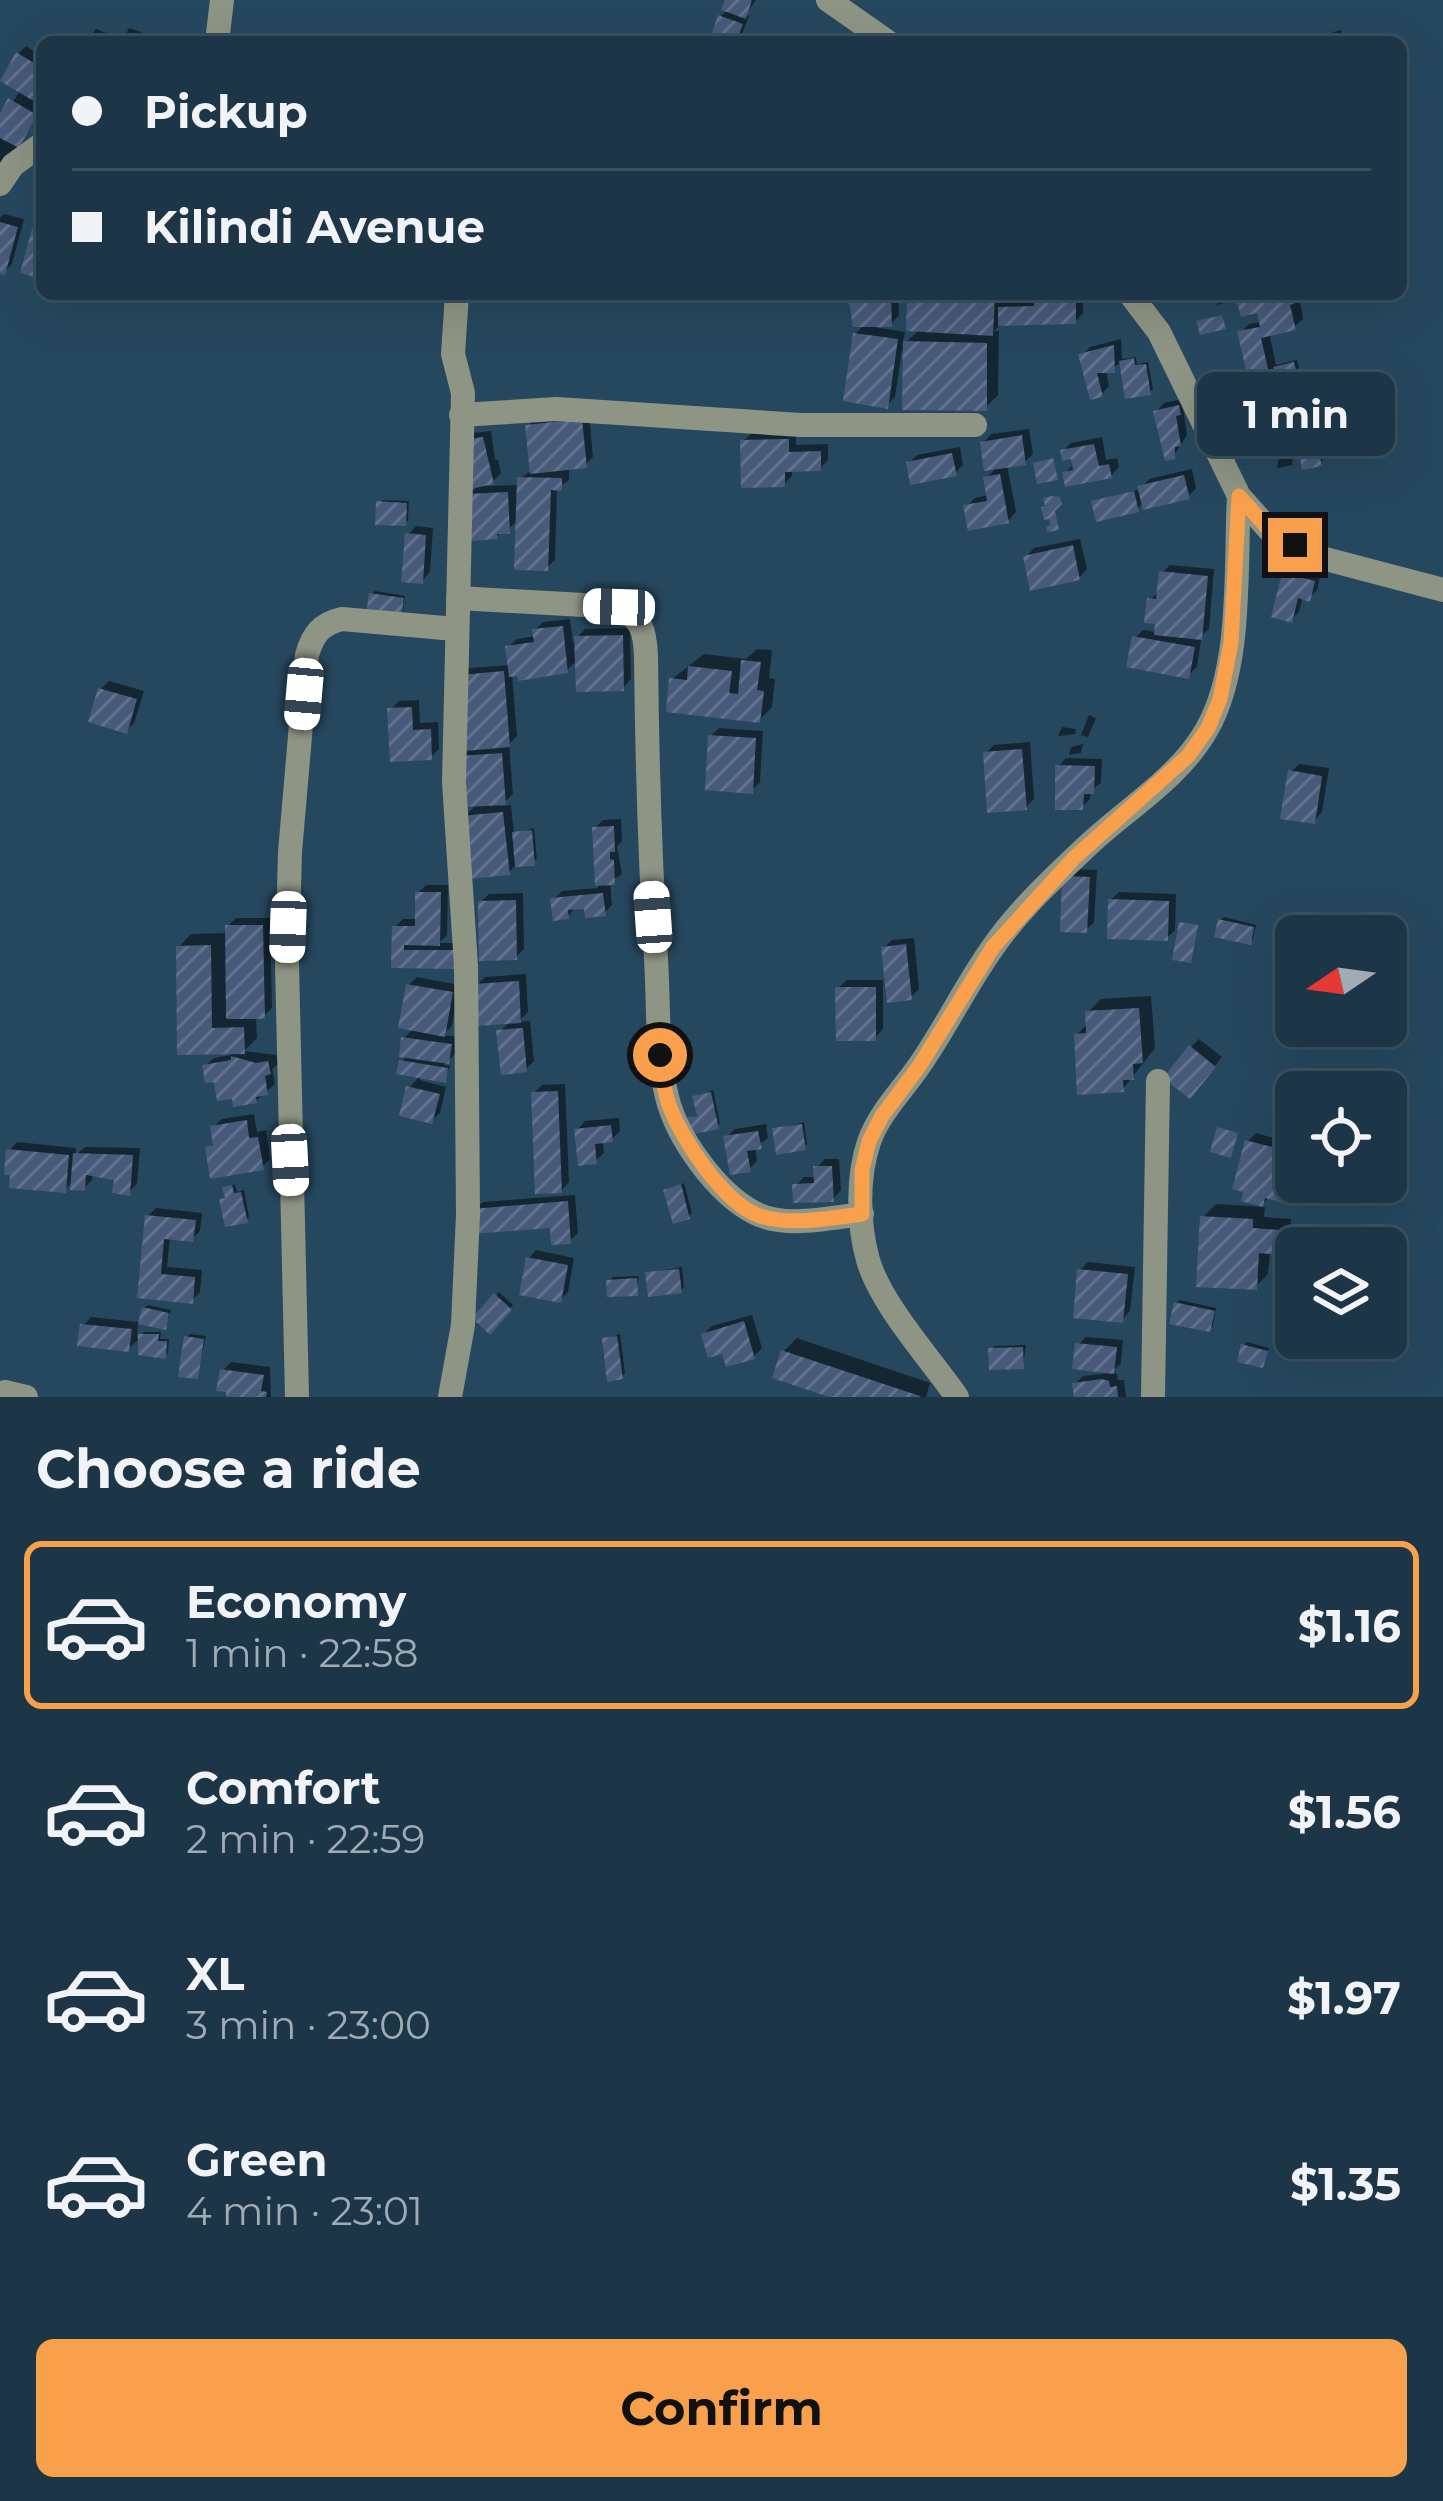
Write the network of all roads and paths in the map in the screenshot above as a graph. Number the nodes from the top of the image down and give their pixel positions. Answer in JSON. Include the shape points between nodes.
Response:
{"nodes":[{"id":1,"x":222,"y":0,"type":"edge"},
{"id":2,"x":828,"y":0,"type":"edge"},
{"id":3,"x":218,"y":36,"type":"edge"},
{"id":4,"x":879,"y":36,"type":"edge"},
{"id":5,"x":36,"y":148,"type":"edge"},
{"id":6,"x":0,"y":184,"type":"edge"},
{"id":7,"x":458,"y":300,"type":"edge"},
{"id":8,"x":1135,"y":300,"type":"edge"},
{"id":9,"x":461,"y":416,"type":"junction"},
{"id":10,"x":975,"y":425,"type":"dead end"},
{"id":11,"x":1239,"y":496,"type":"junction"},
{"id":12,"x":1443,"y":590,"type":"edge"},
{"id":13,"x":458,"y":598,"type":"junction"},
{"id":14,"x":455,"y":629,"type":"junction"},
{"id":15,"x":1157,"y":1082,"type":"dead end"},
{"id":16,"x":862,"y":1214,"type":"junction"},
{"id":17,"x":297,"y":1397,"type":"edge"},
{"id":18,"x":450,"y":1397,"type":"edge"},
{"id":19,"x":957,"y":1397,"type":"edge"},
{"id":20,"x":1153,"y":1397,"type":"edge"}],
"edges":[{"from":1,"to":3,"type":"street"},
{"from":2,"to":4,"type":"street"},
{"from":5,"to":6,"type":"street"},
{"from":7,"to":9,"type":"street","via":[[453,355]]},
{"from":8,"to":11,"type":"street","via":[[1159,332]]},
{"from":9,"to":10,"type":"street","via":[[557,409],[801,425]]},
{"from":9,"to":13,"type":"street"},
{"from":11,"to":12,"type":"street","via":[[1272,533],[1318,557]]},
{"from":11,"to":16,"type":"street","via":[[1231,643],[1208,728],[993,947],[869,1141]]},
{"from":13,"to":14,"type":"street"},
{"from":13,"to":16,"type":"street","via":[[619,607],[637,616],[645,631],[647,829],[668,1101],[724,1192],[757,1215],[801,1221]]},
{"from":14,"to":17,"type":"street","via":[[342,619],[313,636],[307,655],[287,964]]},
{"from":14,"to":18,"type":"street","via":[[468,1214]]},
{"from":15,"to":20,"type":"street"},
{"from":16,"to":19,"type":"street","via":[[868,1262]]}]}
